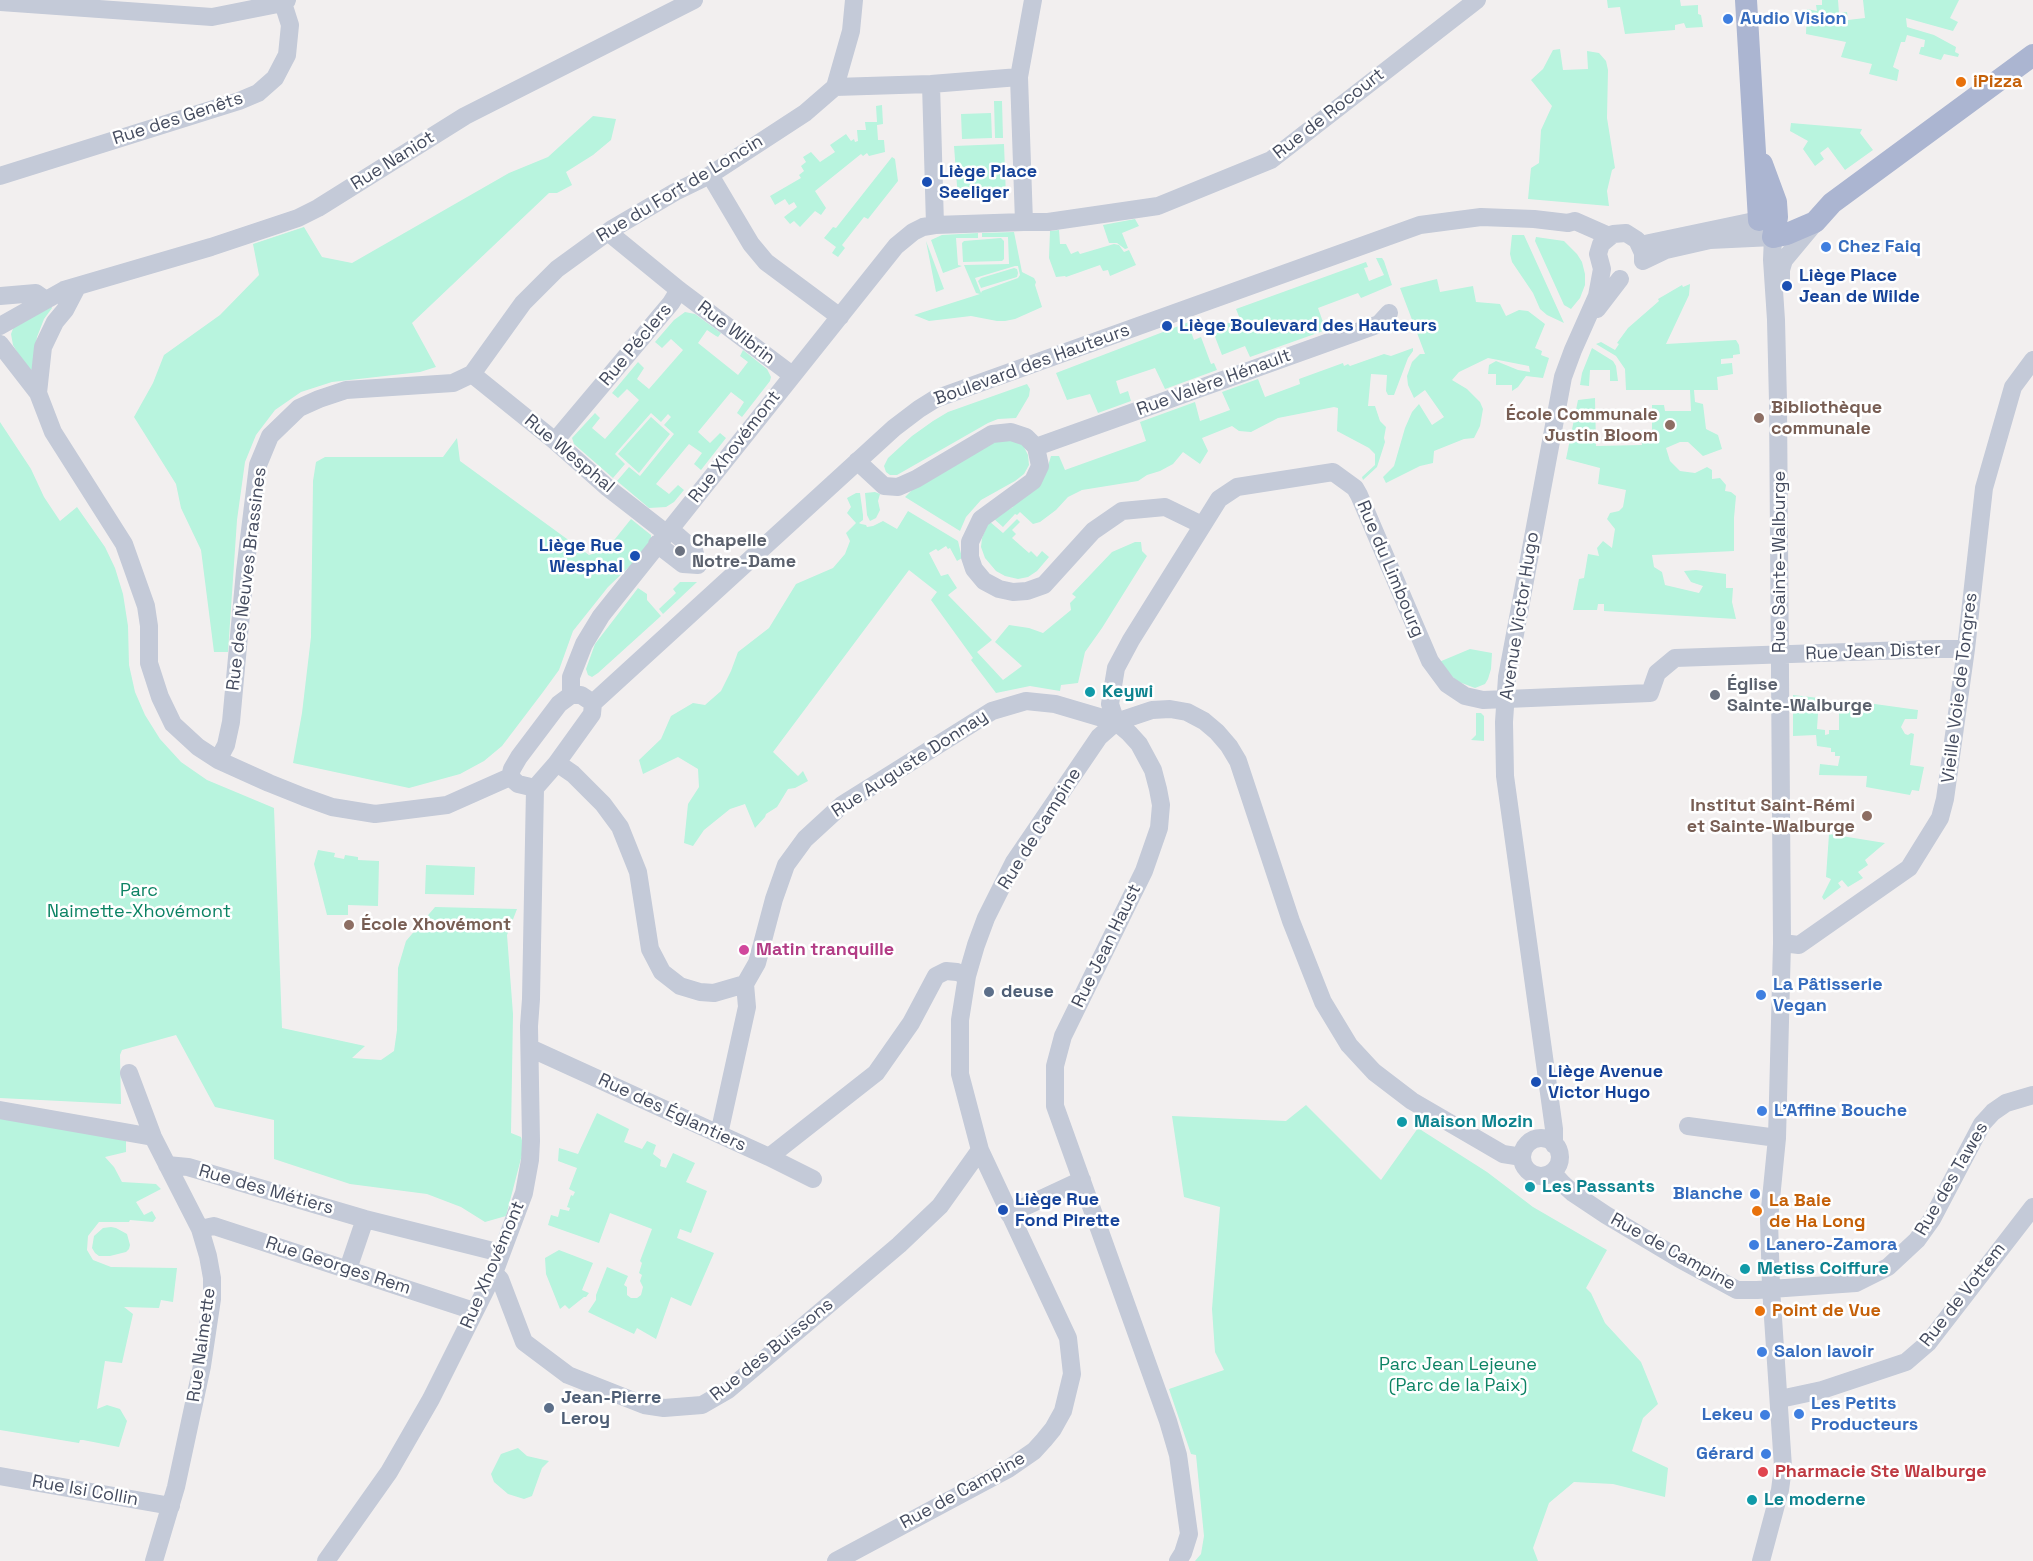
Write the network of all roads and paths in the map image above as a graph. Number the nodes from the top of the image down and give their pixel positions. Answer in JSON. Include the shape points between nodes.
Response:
{"nodes":[{"id":1,"x":694,"y":0,"type":"edge"},
{"id":2,"x":854,"y":0,"type":"edge"},
{"id":3,"x":1033,"y":0,"type":"edge"},
{"id":4,"x":1477,"y":0,"type":"edge"},
{"id":5,"x":1746,"y":0,"type":"edge"},
{"id":6,"x":285,"y":1,"type":"edge"},
{"id":7,"x":0,"y":2,"type":"edge"},
{"id":8,"x":2033,"y":56,"type":"edge"},
{"id":9,"x":1019,"y":77,"type":"junction"},
{"id":10,"x":931,"y":84,"type":"junction"},
{"id":11,"x":835,"y":87,"type":"junction"},
{"id":12,"x":710,"y":175,"type":"junction"},
{"id":13,"x":0,"y":176,"type":"edge"},
{"id":14,"x":1832,"y":203,"type":"junction"},
{"id":15,"x":1024,"y":222,"type":"junction"},
{"id":16,"x":1815,"y":222,"type":"junction"},
{"id":17,"x":1770,"y":224,"type":"junction"},
{"id":18,"x":935,"y":225,"type":"junction"},
{"id":19,"x":608,"y":232,"type":"junction"},
{"id":20,"x":1604,"y":243,"type":"junction"},
{"id":21,"x":1642,"y":253,"type":"junction"},
{"id":22,"x":1602,"y":269,"type":"junction"},
{"id":23,"x":1620,"y":279,"type":"junction"},
{"id":24,"x":77,"y":287,"type":"junction"},
{"id":25,"x":679,"y":290,"type":"junction"},
{"id":26,"x":0,"y":296,"type":"edge"},
{"id":27,"x":46,"y":300,"type":"junction"},
{"id":28,"x":1389,"y":313,"type":"dead end"},
{"id":29,"x":840,"y":316,"type":"junction"},
{"id":30,"x":1776,"y":320,"type":"junction"},
{"id":31,"x":1587,"y":321,"type":"junction"},
{"id":32,"x":0,"y":326,"type":"edge"},
{"id":33,"x":0,"y":344,"type":"edge"},
{"id":34,"x":2033,"y":360,"type":"edge"},
{"id":35,"x":472,"y":374,"type":"junction"},
{"id":36,"x":792,"y":375,"type":"junction"},
{"id":37,"x":38,"y":393,"type":"junction"},
{"id":38,"x":555,"y":441,"type":"junction"},
{"id":39,"x":1036,"y":447,"type":"junction"},
{"id":40,"x":857,"y":461,"type":"junction"},
{"id":41,"x":1202,"y":525,"type":"junction"},
{"id":42,"x":664,"y":535,"type":"junction"},
{"id":43,"x":702,"y":568,"type":"dead end"},
{"id":44,"x":721,"y":586,"type":"junction"},
{"id":45,"x":1966,"y":650,"type":"junction"},
{"id":46,"x":1780,"y":655,"type":"junction"},
{"id":47,"x":571,"y":695,"type":"junction"},
{"id":48,"x":1505,"y":699,"type":"junction"},
{"id":49,"x":592,"y":703,"type":"junction"},
{"id":50,"x":1116,"y":722,"type":"junction"},
{"id":51,"x":218,"y":760,"type":"junction"},
{"id":52,"x":557,"y":762,"type":"junction"},
{"id":53,"x":510,"y":777,"type":"junction"},
{"id":54,"x":535,"y":788,"type":"junction"},
{"id":55,"x":1782,"y":943,"type":"junction"},
{"id":56,"x":967,"y":976,"type":"junction"},
{"id":57,"x":745,"y":984,"type":"junction"},
{"id":58,"x":530,"y":1048,"type":"junction"},
{"id":59,"x":129,"y":1073,"type":"dead end"},
{"id":60,"x":2033,"y":1095,"type":"edge"},
{"id":61,"x":1548,"y":1096,"type":"junction"},
{"id":62,"x":0,"y":1110,"type":"edge"},
{"id":63,"x":1688,"y":1126,"type":"dead end"},
{"id":64,"x":719,"y":1134,"type":"junction"},
{"id":65,"x":153,"y":1137,"type":"junction"},
{"id":66,"x":1777,"y":1138,"type":"junction"},
{"id":67,"x":1535,"y":1140,"type":"junction"},
{"id":68,"x":1554,"y":1144,"type":"junction"},
{"id":69,"x":980,"y":1150,"type":"junction"},
{"id":70,"x":769,"y":1157,"type":"junction"},
{"id":71,"x":1522,"y":1157,"type":"junction"},
{"id":72,"x":167,"y":1165,"type":"junction"},
{"id":73,"x":1553,"y":1173,"type":"junction"},
{"id":74,"x":813,"y":1179,"type":"dead end"},
{"id":75,"x":1082,"y":1180,"type":"junction"},
{"id":76,"x":2033,"y":1207,"type":"edge"},
{"id":77,"x":1009,"y":1214,"type":"junction"},
{"id":78,"x":365,"y":1219,"type":"junction"},
{"id":79,"x":200,"y":1228,"type":"junction"},
{"id":80,"x":501,"y":1253,"type":"junction"},
{"id":81,"x":348,"y":1269,"type":"junction"},
{"id":82,"x":494,"y":1273,"type":"junction"},
{"id":83,"x":1771,"y":1288,"type":"junction"},
{"id":84,"x":474,"y":1311,"type":"junction"},
{"id":85,"x":1780,"y":1399,"type":"junction"},
{"id":86,"x":0,"y":1476,"type":"edge"},
{"id":87,"x":171,"y":1506,"type":"junction"},
{"id":88,"x":1764,"y":1543,"type":"junction"},
{"id":89,"x":154,"y":1561,"type":"edge"},
{"id":90,"x":326,"y":1561,"type":"edge"},
{"id":91,"x":836,"y":1561,"type":"edge"},
{"id":92,"x":1178,"y":1561,"type":"edge"},
{"id":93,"x":1746,"y":1561,"type":"edge"},
{"id":94,"x":1761,"y":1561,"type":"edge"}],
"edges":[{"from":1,"to":24,"type":"street","name":"Rue Naniot","via":[[465,116],[298,218]]},
{"from":2,"to":11,"type":"street","via":[[851,31]]},
{"from":3,"to":9,"type":"street"},
{"from":4,"to":15,"type":"street","name":"Rue de Rocourt","via":[[1270,160],[1158,206]]},
{"from":5,"to":17,"type":"main road","name":"Rue Sainte-Walburge","via":[[1755,146],[1775,194]]},
{"from":6,"to":7,"type":"street","via":[[212,17]]},
{"from":6,"to":13,"type":"street","name":"Rue des Genêts","via":[[290,25],[286,56],[275,78],[258,93]]},
{"from":8,"to":14,"type":"main road"},
{"from":9,"to":10,"type":"street"},
{"from":9,"to":15,"type":"street"},
{"from":10,"to":11,"type":"street"},
{"from":10,"to":18,"type":"street"},
{"from":11,"to":12,"type":"street","name":"Rue du Fort de Loncin","via":[[805,113]]},
{"from":12,"to":19,"type":"street","name":"Rue du Fort de Loncin"},
{"from":12,"to":29,"type":"street","via":[[766,262]]},
{"from":14,"to":16,"type":"main road"},
{"from":14,"to":17,"type":"main road"},
{"from":15,"to":18,"type":"street","name":"Rue de Rocourt"},
{"from":16,"to":17,"type":"main road","via":[[1787,234]]},
{"from":16,"to":30,"type":"street","via":[[1784,260],[1782,309]]},
{"from":17,"to":21,"type":"street"},
{"from":17,"to":30,"type":"street","name":"Rue Sainte-Walburge"},
{"from":18,"to":29,"type":"street","name":"Rue Xhovémont","via":[[913,232],[896,246]]},
{"from":19,"to":25,"type":"street","name":"Rue Péclers"},
{"from":19,"to":35,"type":"street","name":"Rue du Fort de Loncin","via":[[557,269],[523,303]]},
{"from":20,"to":21,"type":"street","name":"Boulevard des Hauteurs","via":[[1619,232],[1626,233],[1637,240]]},
{"from":20,"to":22,"type":"street","via":[[1598,258]]},
{"from":20,"to":40,"type":"street","name":"Boulevard des Hauteurs","via":[[1572,232],[1568,223],[1534,219],[1481,217],[1405,230],[935,399]]},
{"from":21,"to":23,"type":"street","name":"Avenue Victor Hugo","via":[[1632,276]]},
{"from":22,"to":23,"type":"street"},
{"from":22,"to":31,"type":"street","name":"Avenue Victor Hugo"},
{"from":23,"to":31,"type":"street","name":"Avenue Victor Hugo"},
{"from":24,"to":27,"type":"street","name":"Rue Naniot"},
{"from":24,"to":37,"type":"street","via":[[43,348]]},
{"from":25,"to":36,"type":"street","name":"Rue Wibrin"},
{"from":25,"to":38,"type":"street","name":"Rue Péclers"},
{"from":26,"to":27,"type":"street","via":[[36,293]]},
{"from":27,"to":32,"type":"street","name":"Rue Naniot"},
{"from":28,"to":39,"type":"street","name":"Rue Valère Hénault","via":[[1379,324]]},
{"from":29,"to":36,"type":"street","name":"Rue Xhovémont"},
{"from":30,"to":46,"type":"street","name":"Rue Sainte-Walburge"},
{"from":31,"to":48,"type":"street","name":"Avenue Victor Hugo","via":[[1563,376]]},
{"from":33,"to":37,"type":"street"},
{"from":34,"to":45,"type":"street","name":"Vieille Voie de Tongres","via":[[2013,387],[1984,488]]},
{"from":35,"to":38,"type":"street","name":"Rue Wesphal"},
{"from":35,"to":51,"type":"street","name":"Rue des Neuves Brassines","via":[[453,383],[346,390],[299,408],[270,436],[258,465],[231,722]]},
{"from":36,"to":42,"type":"street","name":"Rue Xhovémont"},
{"from":37,"to":51,"type":"street","via":[[53,432],[124,544],[146,606],[149,663],[173,724]]},
{"from":38,"to":42,"type":"street","name":"Rue Wesphal"},
{"from":39,"to":40,"type":"street","via":[[1026,437],[1011,432],[992,434],[898,487],[884,486]]},
{"from":39,"to":41,"type":"street","via":[[1040,466],[1033,481],[981,519],[970,542],[969,557],[974,569],[984,581],[999,589],[1027,591],[1044,585],[1094,531],[1122,511],[1164,507]]},
{"from":40,"to":44,"type":"street","name":"Boulevard des Hauteurs"},
{"from":41,"to":48,"type":"street","name":"Rue du Limbourg","via":[[1219,499],[1237,487],[1333,472],[1359,495],[1430,661],[1447,684],[1465,696]]},
{"from":41,"to":50,"type":"street","name":"Rue du Limbourg","via":[[1116,668],[1110,704]]},
{"from":42,"to":47,"type":"street","name":"Rue Xhovémont","via":[[584,644],[571,677]]},
{"from":43,"to":44,"type":"street"},
{"from":44,"to":49,"type":"street","name":"Boulevard des Hauteurs"},
{"from":45,"to":46,"type":"street","name":"Rue Jean Dister"},
{"from":45,"to":55,"type":"street","name":"Vieille Voie de Tongres","via":[[1945,799],[1932,834],[1909,868],[1799,945]]},
{"from":46,"to":48,"type":"street","name":"Rue du Limbourg","via":[[1675,658],[1657,673],[1650,693]]},
{"from":46,"to":55,"type":"street","name":"Rue Sainte-Walburge"},
{"from":47,"to":49,"type":"street","via":[[581,695]]},
{"from":47,"to":53,"type":"street","via":[[559,704],[519,757]]},
{"from":48,"to":61,"type":"street","name":"Avenue Victor Hugo","via":[[1505,776]]},
{"from":49,"to":52,"type":"street","via":[[592,714]]},
{"from":50,"to":56,"type":"street","name":"Rue de Campine","via":[[1099,737],[1014,862],[986,918]]},
{"from":50,"to":57,"type":"street","name":"Rue Auguste Donnay","via":[[1055,704],[1026,701],[992,711],[833,811],[805,838],[786,865],[757,963]]},
{"from":50,"to":71,"type":"street","name":"Rue de Campine","via":[[1152,710],[1170,709],[1187,712],[1217,732],[1238,761],[1291,921],[1323,1002],[1349,1046],[1374,1072],[1412,1101],[1503,1154]]},
{"from":50,"to":75,"type":"street","name":"Rue Jean Haust","via":[[1139,744],[1153,770],[1161,805],[1159,828],[1144,871],[1063,1036],[1055,1066],[1055,1106]]},
{"from":51,"to":53,"type":"street","via":[[332,807],[375,814],[447,805]]},
{"from":52,"to":54,"type":"street"},
{"from":52,"to":57,"type":"street","via":[[573,774],[620,827],[638,872],[650,948],[663,972],[680,986],[700,992],[714,993]]},
{"from":53,"to":54,"type":"street","via":[[518,784]]},
{"from":54,"to":58,"type":"street","name":"Rue Xhovémont"},
{"from":55,"to":66,"type":"street","name":"Rue Sainte-Walburge"},
{"from":56,"to":69,"type":"street","name":"Rue de Campine","via":[[960,1020],[960,1074]]},
{"from":56,"to":70,"type":"street","via":[[946,971],[936,976],[911,1023],[876,1073]]},
{"from":57,"to":64,"type":"street","via":[[747,1007]]},
{"from":58,"to":64,"type":"street","name":"Rue des Églantiers"},
{"from":58,"to":80,"type":"street","name":"Rue Xhovémont","via":[[530,1160],[524,1193]]},
{"from":59,"to":65,"type":"street","name":"Rue Naimette"},
{"from":60,"to":83,"type":"street","name":"Rue des Tawes","via":[[2006,1103],[1982,1124],[1932,1219],[1917,1240],[1888,1266],[1856,1283]]},
{"from":61,"to":67,"type":"street","name":"Avenue Victor Hugo"},
{"from":61,"to":68,"type":"street","name":"Avenue Victor Hugo"},
{"from":62,"to":65,"type":"street"},
{"from":63,"to":66,"type":"street"},
{"from":64,"to":70,"type":"street","name":"Rue des Églantiers"},
{"from":65,"to":72,"type":"street","name":"Rue Naimette"},
{"from":66,"to":83,"type":"street","name":"Rue Sainte-Walburge","via":[[1768,1219]]},
{"from":67,"to":68,"type":"street"},
{"from":67,"to":71,"type":"street","via":[[1525,1148]]},
{"from":68,"to":73,"type":"street","via":[[1560,1156]]},
{"from":69,"to":77,"type":"street","name":"Rue de Campine"},
{"from":69,"to":82,"type":"street","name":"Rue des Buissons","via":[[940,1206],[899,1245],[728,1390],[702,1406],[644,1405],[568,1375],[524,1342],[500,1279]]},
{"from":70,"to":74,"type":"street","name":"Rue des Églantiers"},
{"from":71,"to":73,"type":"street","name":"Rue de Campine","via":[[1525,1167],[1535,1175]]},
{"from":72,"to":78,"type":"street","name":"Rue des Métiers","via":[[188,1167]]},
{"from":72,"to":79,"type":"street","name":"Rue Naimette"},
{"from":73,"to":83,"type":"street","name":"Rue de Campine","via":[[1573,1193],[1606,1215],[1737,1290]]},
{"from":75,"to":77,"type":"street"},
{"from":75,"to":92,"type":"street","name":"Rue Jean Haust","via":[[1178,1455],[1189,1534]]},
{"from":76,"to":85,"type":"street","name":"Rue de Vottem","via":[[1928,1343],[1906,1362],[1822,1390]]},
{"from":77,"to":91,"type":"street","name":"Rue de Campine","via":[[1068,1338],[1072,1374],[1062,1411],[1034,1451],[1008,1469]]},
{"from":78,"to":80,"type":"street","name":"Rue des Métiers"},
{"from":78,"to":81,"type":"street"},
{"from":79,"to":81,"type":"street","name":"Rue Georges Rem","via":[[214,1226]]},
{"from":79,"to":87,"type":"street","name":"Rue Naimette","via":[[210,1267],[212,1299],[202,1366]]},
{"from":80,"to":82,"type":"street","name":"Rue Xhovémont"},
{"from":81,"to":84,"type":"street","name":"Rue Georges Rem"},
{"from":82,"to":84,"type":"street","name":"Rue Xhovémont"},
{"from":83,"to":85,"type":"street","name":"Rue Sainte-Walburge"},
{"from":84,"to":90,"type":"street","name":"Rue Xhovémont","via":[[389,1472]]},
{"from":85,"to":88,"type":"street","name":"Rue Sainte-Walburge","via":[[1782,1478]]},
{"from":86,"to":87,"type":"street","name":"Rue Isi Collin"},
{"from":87,"to":89,"type":"street","name":"Rue Naimette"},
{"from":88,"to":93,"type":"street"},
{"from":88,"to":94,"type":"street","name":"Rue Sainte-Walburge"}]}
